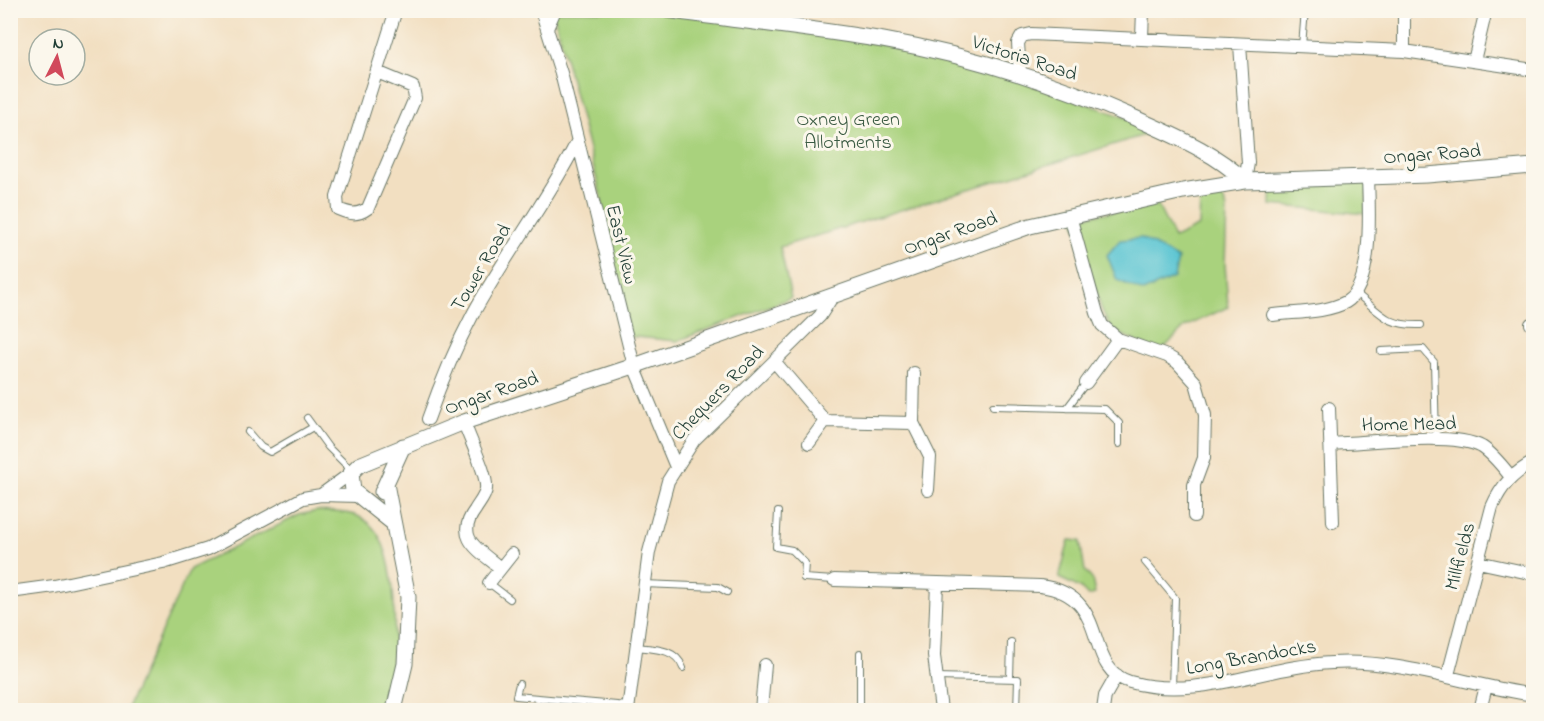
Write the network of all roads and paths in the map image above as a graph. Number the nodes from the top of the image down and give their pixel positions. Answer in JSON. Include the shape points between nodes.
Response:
{"nodes":[{"id":1,"x":396,"y":10,"type":"edge"},
{"id":2,"x":541,"y":10,"type":"edge"},
{"id":3,"x":555,"y":10,"type":"edge"},
{"id":4,"x":667,"y":10,"type":"edge"},
{"id":5,"x":1143,"y":10,"type":"edge"},
{"id":6,"x":1305,"y":10,"type":"edge"},
{"id":7,"x":1404,"y":10,"type":"edge"},
{"id":8,"x":1486,"y":10,"type":"edge"},
{"id":9,"x":548,"y":26,"type":"junction"},
{"id":10,"x":1142,"y":38,"type":"junction"},
{"id":11,"x":1240,"y":44,"type":"junction"},
{"id":12,"x":1302,"y":47,"type":"junction"},
{"id":13,"x":1404,"y":51,"type":"junction"},
{"id":14,"x":1474,"y":61,"type":"junction"},
{"id":15,"x":1533,"y":70,"type":"edge"},
{"id":16,"x":377,"y":72,"type":"junction"},
{"id":17,"x":1020,"y":74,"type":"junction"},
{"id":18,"x":577,"y":141,"type":"junction"},
{"id":19,"x":1533,"y":166,"type":"edge"},
{"id":20,"x":1368,"y":177,"type":"junction"},
{"id":21,"x":1245,"y":181,"type":"junction"},
{"id":22,"x":1070,"y":216,"type":"junction"},
{"id":23,"x":834,"y":294,"type":"junction"},
{"id":24,"x":1357,"y":294,"type":"junction"},
{"id":25,"x":1273,"y":315,"type":"dead end"},
{"id":26,"x":1421,"y":325,"type":"dead end"},
{"id":27,"x":1118,"y":339,"type":"junction"},
{"id":28,"x":1382,"y":351,"type":"dead end"},
{"id":29,"x":774,"y":361,"type":"junction"},
{"id":30,"x":634,"y":366,"type":"junction"},
{"id":31,"x":914,"y":373,"type":"dead end"},
{"id":32,"x":1086,"y":383,"type":"joint"},
{"id":33,"x":993,"y":406,"type":"dead end"},
{"id":34,"x":1067,"y":408,"type":"junction"},
{"id":35,"x":1329,"y":408,"type":"dead end"},
{"id":36,"x":307,"y":418,"type":"dead end"},
{"id":37,"x":428,"y":419,"type":"dead end"},
{"id":38,"x":825,"y":421,"type":"junction"},
{"id":39,"x":464,"y":422,"type":"junction"},
{"id":40,"x":913,"y":423,"type":"junction"},
{"id":41,"x":313,"y":427,"type":"junction"},
{"id":42,"x":248,"y":432,"type":"dead end"},
{"id":43,"x":1436,"y":440,"type":"junction"},
{"id":44,"x":809,"y":443,"type":"dead end"},
{"id":45,"x":1119,"y":444,"type":"dead end"},
{"id":46,"x":1330,"y":444,"type":"junction"},
{"id":47,"x":403,"y":446,"type":"junction"},
{"id":48,"x":1533,"y":462,"type":"edge"},
{"id":49,"x":676,"y":466,"type":"junction"},
{"id":50,"x":355,"y":469,"type":"junction"},
{"id":51,"x":1511,"y":477,"type":"junction"},
{"id":52,"x":386,"y":481,"type":"junction"},
{"id":53,"x":928,"y":490,"type":"dead end"},
{"id":54,"x":321,"y":495,"type":"junction"},
{"id":55,"x":361,"y":497,"type":"junction"},
{"id":56,"x":778,"y":513,"type":"dead end"},
{"id":57,"x":1194,"y":516,"type":"dead end"},
{"id":58,"x":1333,"y":522,"type":"dead end"},
{"id":59,"x":393,"y":524,"type":"junction"},
{"id":60,"x":512,"y":554,"type":"dead end"},
{"id":61,"x":1145,"y":562,"type":"dead end"},
{"id":62,"x":1478,"y":562,"type":"junction"},
{"id":63,"x":500,"y":568,"type":"junction"},
{"id":64,"x":1533,"y":574,"type":"edge"},
{"id":65,"x":834,"y":580,"type":"joint"},
{"id":66,"x":489,"y":583,"type":"joint"},
{"id":67,"x":644,"y":584,"type":"junction"},
{"id":68,"x":937,"y":584,"type":"junction"},
{"id":69,"x":10,"y":592,"type":"edge"},
{"id":70,"x":728,"y":592,"type":"dead end"},
{"id":71,"x":510,"y":599,"type":"dead end"},
{"id":72,"x":1011,"y":642,"type":"dead end"},
{"id":73,"x":635,"y":647,"type":"junction"},
{"id":74,"x":860,"y":653,"type":"dead end"},
{"id":75,"x":765,"y":665,"type":"dead end"},
{"id":76,"x":682,"y":668,"type":"dead end"},
{"id":77,"x":1117,"y":675,"type":"junction"},
{"id":78,"x":1448,"y":675,"type":"junction"},
{"id":79,"x":936,"y":677,"type":"junction"},
{"id":80,"x":1011,"y":679,"type":"junction"},
{"id":81,"x":519,"y":684,"type":"dead end"},
{"id":82,"x":1486,"y":686,"type":"junction"},
{"id":83,"x":1172,"y":687,"type":"junction"},
{"id":84,"x":1533,"y":695,"type":"edge"},
{"id":85,"x":628,"y":708,"type":"edge"},
{"id":86,"x":394,"y":711,"type":"edge"},
{"id":87,"x":761,"y":711,"type":"edge"},
{"id":88,"x":860,"y":711,"type":"edge"},
{"id":89,"x":941,"y":711,"type":"edge"},
{"id":90,"x":1017,"y":711,"type":"edge"},
{"id":91,"x":1103,"y":711,"type":"edge"},
{"id":92,"x":1480,"y":711,"type":"edge"}],
"edges":[{"from":1,"to":16,"type":"street"},
{"from":2,"to":9,"type":"street","name":"East View"},
{"from":3,"to":9,"type":"street"},
{"from":4,"to":17,"type":"street","name":"Victoria Road","via":[[884,40]]},
{"from":5,"to":10,"type":"street"},
{"from":6,"to":12,"type":"lane"},
{"from":7,"to":13,"type":"street"},
{"from":8,"to":14,"type":"street"},
{"from":9,"to":18,"type":"street","name":"East View"},
{"from":10,"to":11,"type":"street"},
{"from":10,"to":17,"type":"street","via":[[1022,36],[1018,43]]},
{"from":11,"to":12,"type":"street"},
{"from":11,"to":21,"type":"street","via":[[1248,163]]},
{"from":12,"to":13,"type":"street"},
{"from":13,"to":14,"type":"street"},
{"from":14,"to":15,"type":"street"},
{"from":16,"to":16,"type":"street","via":[[337,197],[338,209],[350,214],[361,214],[368,208],[415,98],[413,87]]},
{"from":17,"to":21,"type":"street","name":"Victoria Road","via":[[1198,147]]},
{"from":18,"to":30,"type":"street","name":"East View"},
{"from":18,"to":37,"type":"street","name":"Tower Road","via":[[560,176],[474,312],[446,368]]},
{"from":19,"to":20,"type":"street","name":"Ongar Road"},
{"from":20,"to":21,"type":"street","name":"Ongar Road"},
{"from":20,"to":24,"type":"street","via":[[1366,253]]},
{"from":21,"to":22,"type":"street","name":"Ongar Road"},
{"from":22,"to":23,"type":"street","name":"Ongar Road","via":[[1030,226]]},
{"from":22,"to":27,"type":"street","via":[[1097,313],[1102,325]]},
{"from":23,"to":29,"type":"street","name":"Chequers Road","via":[[820,316]]},
{"from":23,"to":30,"type":"street","name":"Ongar Road"},
{"from":24,"to":25,"type":"street","via":[[1338,306]]},
{"from":24,"to":26,"type":"lane","via":[[1392,323]]},
{"from":27,"to":32,"type":"street"},
{"from":27,"to":57,"type":"street","via":[[1167,356],[1196,383],[1205,415],[1204,458],[1194,485]]},
{"from":28,"to":43,"type":"lane","via":[[1423,349],[1434,362]]},
{"from":29,"to":38,"type":"street"},
{"from":29,"to":49,"type":"street","name":"Chequers Road","via":[[694,440]]},
{"from":30,"to":39,"type":"street","name":"Ongar Road"},
{"from":30,"to":49,"type":"street","name":"East View"},
{"from":31,"to":40,"type":"street"},
{"from":32,"to":34,"type":"lane"},
{"from":33,"to":34,"type":"lane"},
{"from":34,"to":45,"type":"lane","via":[[1105,409],[1119,423]]},
{"from":35,"to":46,"type":"street"},
{"from":36,"to":41,"type":"lane"},
{"from":38,"to":40,"type":"street"},
{"from":38,"to":44,"type":"street"},
{"from":39,"to":47,"type":"street","name":"Ongar Road"},
{"from":39,"to":63,"type":"street","via":[[485,474],[486,488],[466,522],[466,534]]},
{"from":40,"to":53,"type":"street","via":[[930,457]]},
{"from":41,"to":42,"type":"lane","via":[[270,452]]},
{"from":41,"to":50,"type":"lane"},
{"from":43,"to":46,"type":"street","name":"Home Mead"},
{"from":43,"to":51,"type":"street","name":"Home Mead","via":[[1470,442],[1483,448]]},
{"from":46,"to":58,"type":"street"},
{"from":47,"to":50,"type":"street","name":"Ongar Road"},
{"from":47,"to":52,"type":"street"},
{"from":48,"to":51,"type":"street","name":"Millfields"},
{"from":49,"to":67,"type":"street","name":"Chequers Road","via":[[658,514]]},
{"from":50,"to":52,"type":"street","via":[[379,465]]},
{"from":50,"to":54,"type":"street","name":"Ongar Road"},
{"from":50,"to":55,"type":"street","via":[[350,485]]},
{"from":51,"to":62,"type":"street","name":"Millfields","via":[[1492,507]]},
{"from":52,"to":55,"type":"street","via":[[378,496]]},
{"from":52,"to":59,"type":"street"},
{"from":54,"to":55,"type":"street","name":"Ongar Road"},
{"from":54,"to":69,"type":"street","name":"Ongar Road","via":[[303,498],[233,537],[183,557]]},
{"from":55,"to":59,"type":"street"},
{"from":56,"to":65,"type":"lane","via":[[776,548],[792,550],[805,563],[804,578]]},
{"from":59,"to":86,"type":"street","via":[[408,597],[409,629]]},
{"from":60,"to":63,"type":"street"},
{"from":61,"to":83,"type":"lane","via":[[1175,598]]},
{"from":62,"to":64,"type":"street"},
{"from":62,"to":78,"type":"street","name":"Millfields"},
{"from":63,"to":66,"type":"street"},
{"from":65,"to":68,"type":"street"},
{"from":66,"to":71,"type":"lane"},
{"from":67,"to":70,"type":"lane","via":[[718,587]]},
{"from":67,"to":73,"type":"street","name":"Chequers Road"},
{"from":68,"to":77,"type":"street","via":[[1040,586],[1066,591],[1086,612],[1106,663]]},
{"from":68,"to":79,"type":"street"},
{"from":72,"to":80,"type":"lane"},
{"from":73,"to":76,"type":"lane","via":[[669,652]]},
{"from":73,"to":85,"type":"street","name":"Chequers Road"},
{"from":74,"to":88,"type":"lane"},
{"from":75,"to":87,"type":"street"},
{"from":77,"to":83,"type":"street","name":"Long Brandocks","via":[[1130,682]]},
{"from":77,"to":91,"type":"street","via":[[1105,696]]},
{"from":78,"to":82,"type":"street","name":"Long Brandocks"},
{"from":78,"to":83,"type":"street","name":"Long Brandocks","via":[[1378,664],[1332,663],[1291,667],[1199,687]]},
{"from":79,"to":80,"type":"lane"},
{"from":79,"to":89,"type":"street"},
{"from":80,"to":90,"type":"lane","via":[[1018,679]]},
{"from":81,"to":85,"type":"lane","via":[[516,696]]},
{"from":82,"to":84,"type":"street","name":"Long Brandocks"},
{"from":82,"to":92,"type":"street"}]}
